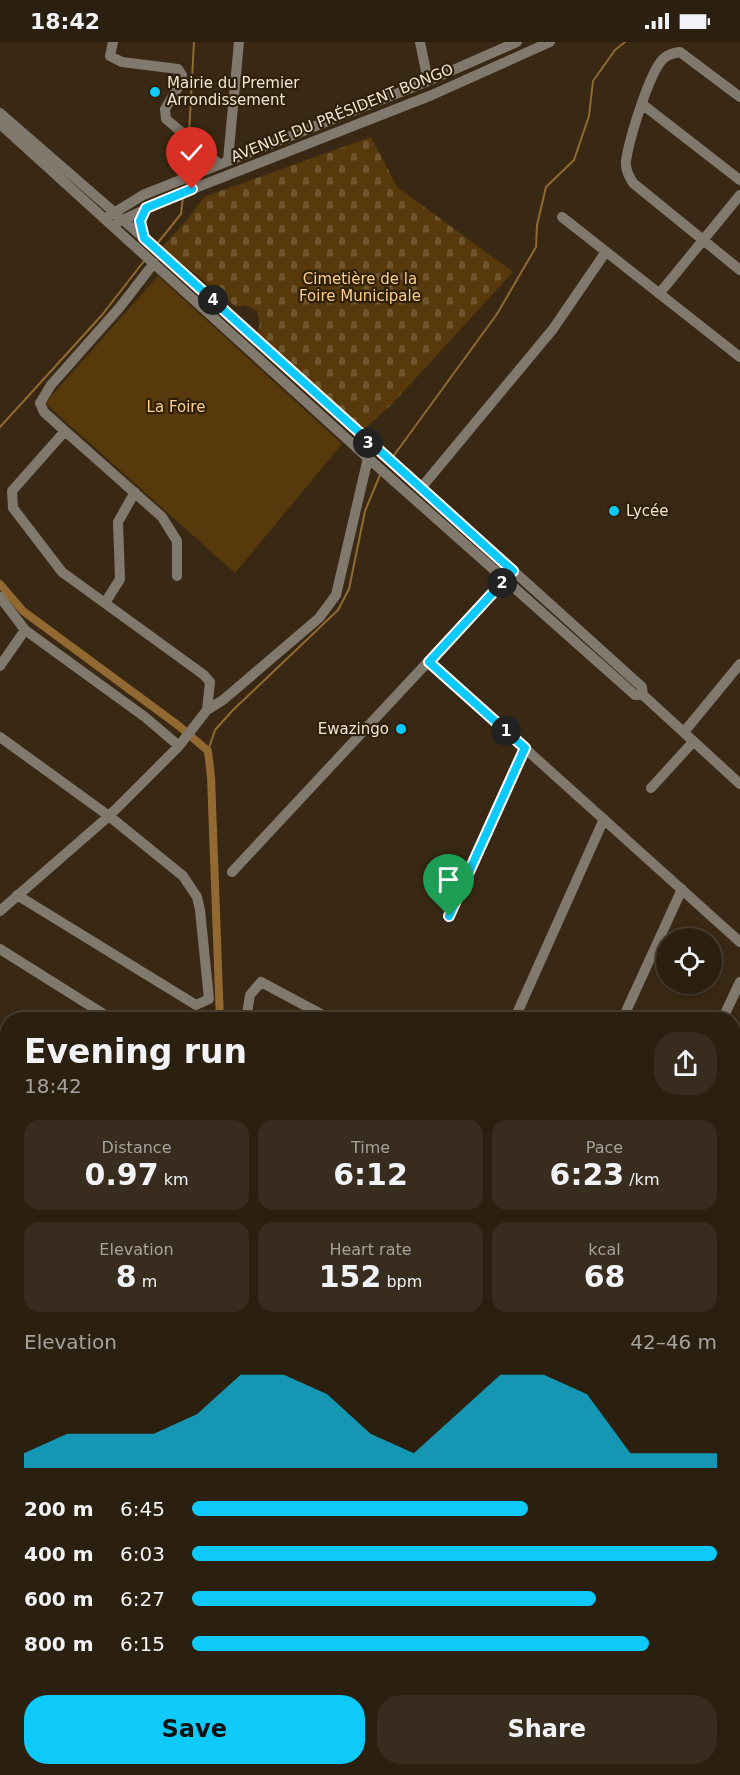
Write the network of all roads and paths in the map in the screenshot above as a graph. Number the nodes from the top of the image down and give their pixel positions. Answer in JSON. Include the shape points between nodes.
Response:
{"nodes":[{"id":1,"x":113,"y":42,"type":"edge"},
{"id":2,"x":239,"y":42,"type":"edge"},
{"id":3,"x":420,"y":42,"type":"edge"},
{"id":4,"x":517,"y":42,"type":"edge"},
{"id":5,"x":550,"y":42,"type":"edge"},
{"id":6,"x":428,"y":81,"type":"junction"},
{"id":7,"x":740,"y":97,"type":"edge"},
{"id":8,"x":642,"y":104,"type":"junction"},
{"id":9,"x":0,"y":113,"type":"edge"},
{"id":10,"x":0,"y":124,"type":"edge"},
{"id":11,"x":224,"y":162,"type":"junction"},
{"id":12,"x":740,"y":180,"type":"edge"},
{"id":13,"x":143,"y":195,"type":"junction"},
{"id":14,"x":740,"y":195,"type":"edge"},
{"id":15,"x":99,"y":201,"type":"junction"},
{"id":16,"x":146,"y":208,"type":"junction"},
{"id":17,"x":562,"y":217,"type":"dead end"},
{"id":18,"x":113,"y":219,"type":"junction"},
{"id":19,"x":146,"y":240,"type":"junction"},
{"id":20,"x":703,"y":241,"type":"junction"},
{"id":21,"x":605,"y":253,"type":"junction"},
{"id":22,"x":152,"y":261,"type":"junction"},
{"id":23,"x":740,"y":270,"type":"edge"},
{"id":24,"x":659,"y":294,"type":"junction"},
{"id":25,"x":740,"y":357,"type":"edge"},
{"id":26,"x":65,"y":431,"type":"junction"},
{"id":27,"x":368,"y":458,"type":"junction"},
{"id":28,"x":420,"y":488,"type":"junction"},
{"id":29,"x":135,"y":492,"type":"junction"},
{"id":30,"x":513,"y":571,"type":"junction"},
{"id":31,"x":177,"y":576,"type":"dead end"},
{"id":32,"x":505,"y":580,"type":"junction"},
{"id":33,"x":0,"y":597,"type":"edge"},
{"id":34,"x":105,"y":603,"type":"junction"},
{"id":35,"x":25,"y":630,"type":"junction"},
{"id":36,"x":429,"y":662,"type":"junction"},
{"id":37,"x":740,"y":664,"type":"edge"},
{"id":38,"x":0,"y":666,"type":"edge"},
{"id":39,"x":210,"y":682,"type":"junction"},
{"id":40,"x":228,"y":695,"type":"junction"},
{"id":41,"x":643,"y":695,"type":"junction"},
{"id":42,"x":207,"y":710,"type":"junction"},
{"id":43,"x":684,"y":732,"type":"junction"},
{"id":44,"x":0,"y":737,"type":"edge"},
{"id":45,"x":693,"y":742,"type":"junction"},
{"id":46,"x":181,"y":743,"type":"junction"},
{"id":47,"x":525,"y":748,"type":"junction"},
{"id":48,"x":740,"y":784,"type":"edge"},
{"id":49,"x":651,"y":788,"type":"dead end"},
{"id":50,"x":109,"y":816,"type":"junction"},
{"id":51,"x":604,"y":819,"type":"junction"},
{"id":52,"x":232,"y":872,"type":"dead end"},
{"id":53,"x":682,"y":889,"type":"junction"},
{"id":54,"x":17,"y":895,"type":"junction"},
{"id":55,"x":0,"y":911,"type":"edge"},
{"id":56,"x":449,"y":916,"type":"dead end"},
{"id":57,"x":740,"y":942,"type":"edge"},
{"id":58,"x":0,"y":950,"type":"edge"},
{"id":59,"x":740,"y":982,"type":"edge"},
{"id":60,"x":100,"y":1012,"type":"edge"},
{"id":61,"x":247,"y":1012,"type":"edge"},
{"id":62,"x":317,"y":1012,"type":"edge"},
{"id":63,"x":518,"y":1012,"type":"edge"},
{"id":64,"x":626,"y":1012,"type":"edge"},
{"id":65,"x":726,"y":1012,"type":"edge"}],
"edges":[{"from":1,"to":11,"type":"street","via":[[110,56],[122,62],[178,69],[182,75],[180,84],[165,109],[166,119]]},
{"from":2,"to":11,"type":"street"},
{"from":3,"to":6,"type":"street"},
{"from":4,"to":6,"type":"street","name":"AVENUE DU PRÉSIDENT BONGO"},
{"from":5,"to":16,"type":"street","name":"AVENUE DU PRÉSIDENT BONGO","via":[[432,95]]},
{"from":6,"to":11,"type":"street","name":"AVENUE DU PRÉSIDENT BONGO"},
{"from":7,"to":8,"type":"street","via":[[680,52],[669,55],[658,66]]},
{"from":8,"to":12,"type":"street"},
{"from":8,"to":20,"type":"street","via":[[626,163],[627,174]]},
{"from":9,"to":15,"type":"street"},
{"from":10,"to":18,"type":"street"},
{"from":11,"to":13,"type":"street","name":"AVENUE DU PRÉSIDENT BONGO"},
{"from":13,"to":15,"type":"street","via":[[116,203]]},
{"from":13,"to":18,"type":"street","name":"AVENUE DU PRÉSIDENT BONGO"},
{"from":14,"to":20,"type":"street"},
{"from":15,"to":18,"type":"street"},
{"from":16,"to":18,"type":"street","name":"AVENUE DU PRÉSIDENT BONGO"},
{"from":16,"to":19,"type":"street","via":[[140,221]]},
{"from":17,"to":21,"type":"street"},
{"from":18,"to":19,"type":"street"},
{"from":18,"to":22,"type":"street"},
{"from":19,"to":28,"type":"street"},
{"from":20,"to":23,"type":"street"},
{"from":20,"to":24,"type":"street"},
{"from":21,"to":24,"type":"street"},
{"from":21,"to":28,"type":"street","via":[[553,329]]},
{"from":22,"to":26,"type":"street","via":[[120,307],[42,397],[41,407]]},
{"from":22,"to":27,"type":"street"},
{"from":24,"to":25,"type":"street"},
{"from":26,"to":29,"type":"street"},
{"from":26,"to":34,"type":"street","via":[[12,491],[11,504],[62,572]]},
{"from":27,"to":32,"type":"street"},
{"from":27,"to":40,"type":"street","via":[[336,595],[319,618]]},
{"from":28,"to":30,"type":"street"},
{"from":29,"to":31,"type":"street","via":[[174,534],[179,548]]},
{"from":29,"to":34,"type":"street","via":[[118,522],[120,579]]},
{"from":30,"to":32,"type":"street"},
{"from":30,"to":41,"type":"street","via":[[642,687]]},
{"from":32,"to":36,"type":"street"},
{"from":32,"to":41,"type":"street","via":[[635,694]]},
{"from":33,"to":35,"type":"street"},
{"from":34,"to":39,"type":"street"},
{"from":35,"to":38,"type":"street"},
{"from":35,"to":46,"type":"street"},
{"from":36,"to":47,"type":"street"},
{"from":36,"to":52,"type":"street"},
{"from":37,"to":43,"type":"street"},
{"from":39,"to":40,"type":"street"},
{"from":39,"to":42,"type":"street"},
{"from":40,"to":42,"type":"street"},
{"from":41,"to":43,"type":"street"},
{"from":42,"to":46,"type":"street"},
{"from":43,"to":45,"type":"street"},
{"from":44,"to":50,"type":"street"},
{"from":45,"to":48,"type":"street"},
{"from":45,"to":49,"type":"street"},
{"from":46,"to":50,"type":"street"},
{"from":47,"to":51,"type":"street"},
{"from":47,"to":56,"type":"street"},
{"from":50,"to":54,"type":"street"},
{"from":50,"to":54,"type":"street","via":[[183,876],[197,897],[209,999],[196,1005]]},
{"from":51,"to":53,"type":"street"},
{"from":51,"to":63,"type":"street"},
{"from":53,"to":57,"type":"street"},
{"from":53,"to":64,"type":"street"},
{"from":54,"to":55,"type":"street"},
{"from":58,"to":60,"type":"street"},
{"from":59,"to":65,"type":"street"},
{"from":61,"to":62,"type":"street","via":[[250,995],[261,982]]}]}
